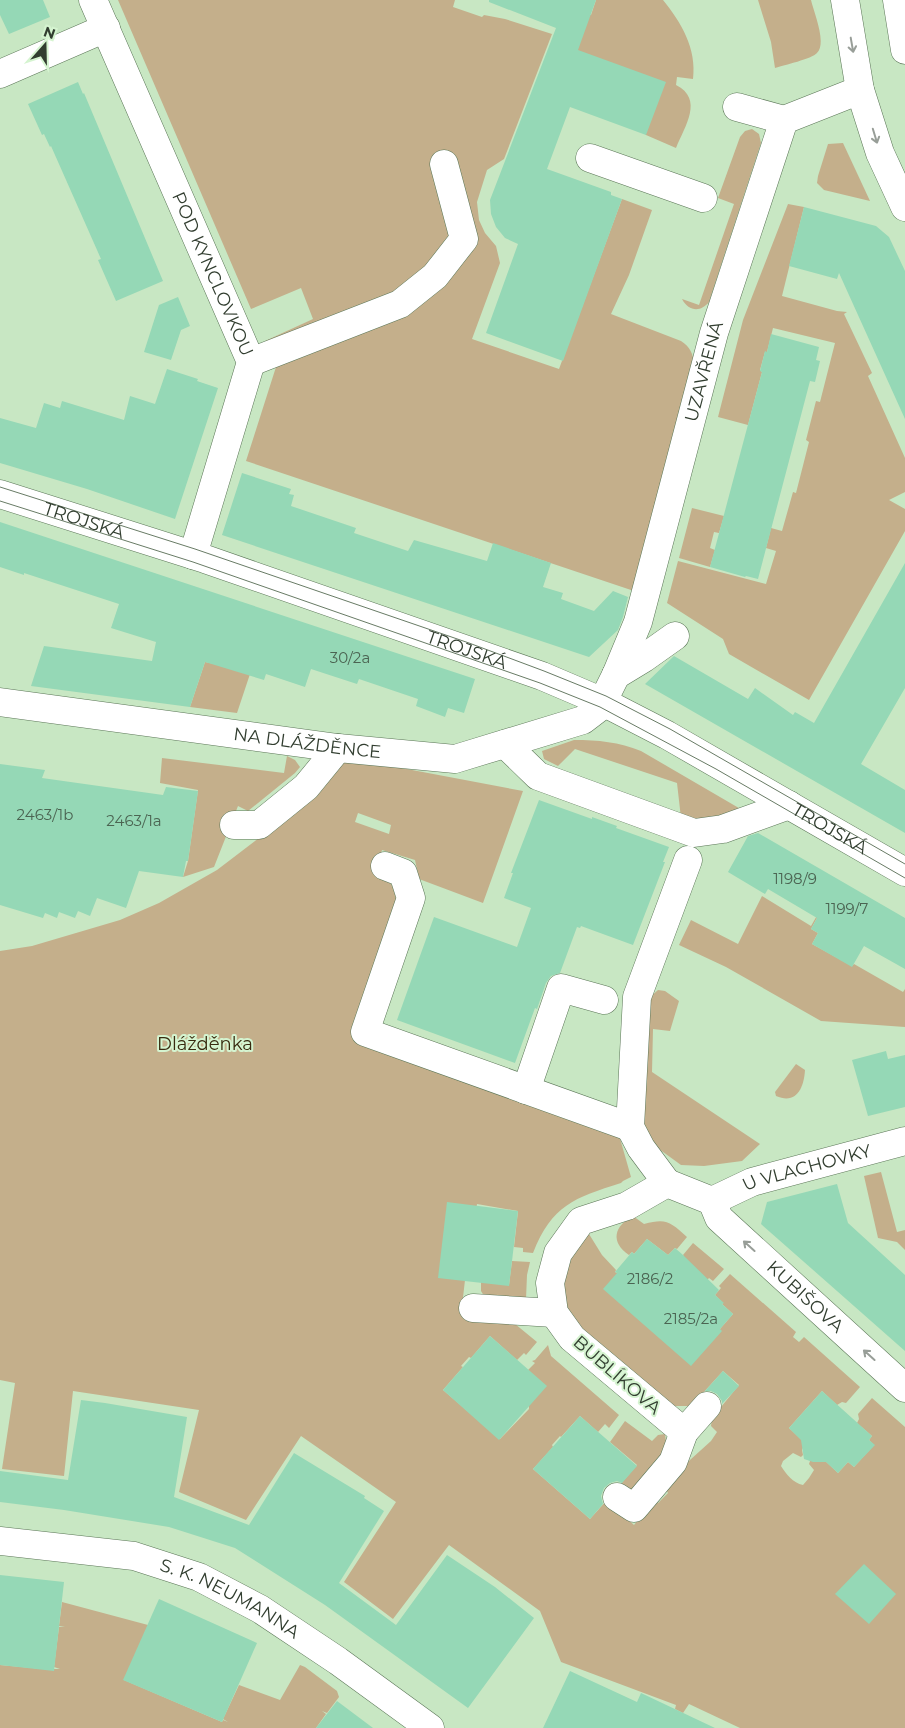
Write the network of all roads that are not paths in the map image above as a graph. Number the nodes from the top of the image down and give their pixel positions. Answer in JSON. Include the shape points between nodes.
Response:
{"nodes":[{"id":1,"x":93,"y":0,"type":"edge"},
{"id":2,"x":844,"y":0,"type":"edge"},
{"id":3,"x":897,"y":0,"type":"edge"},
{"id":4,"x":106,"y":28,"type":"junction"},
{"id":5,"x":905,"y":50,"type":"edge"},
{"id":6,"x":0,"y":74,"type":"edge"},
{"id":7,"x":860,"y":90,"type":"junction"},
{"id":8,"x":737,"y":107,"type":"dead end"},
{"id":9,"x":784,"y":120,"type":"junction"},
{"id":10,"x":590,"y":158,"type":"dead end"},
{"id":11,"x":444,"y":164,"type":"dead end"},
{"id":12,"x":703,"y":198,"type":"dead end"},
{"id":13,"x":905,"y":207,"type":"edge"},
{"id":14,"x":251,"y":362,"type":"junction"},
{"id":15,"x":0,"y":494,"type":"edge"},
{"id":16,"x":193,"y":555,"type":"junction"},
{"id":17,"x":675,"y":636,"type":"dead end"},
{"id":18,"x":616,"y":675,"type":"junction"},
{"id":19,"x":0,"y":702,"type":"edge"},
{"id":20,"x":603,"y":702,"type":"junction"},
{"id":21,"x":505,"y":744,"type":"junction"},
{"id":22,"x":338,"y":748,"type":"junction"},
{"id":23,"x":789,"y":805,"type":"junction"},
{"id":24,"x":234,"y":825,"type":"dead end"},
{"id":25,"x":688,"y":860,"type":"dead end"},
{"id":26,"x":385,"y":866,"type":"dead end"},
{"id":27,"x":905,"y":872,"type":"edge"},
{"id":28,"x":604,"y":1000,"type":"dead end"},
{"id":29,"x":526,"y":1090,"type":"junction"},
{"id":30,"x":630,"y":1127,"type":"junction"},
{"id":31,"x":905,"y":1141,"type":"edge"},
{"id":32,"x":667,"y":1183,"type":"junction"},
{"id":33,"x":712,"y":1201,"type":"junction"},
{"id":34,"x":473,"y":1308,"type":"dead end"},
{"id":35,"x":554,"y":1313,"type":"junction"},
{"id":36,"x":905,"y":1388,"type":"edge"},
{"id":37,"x":707,"y":1406,"type":"dead end"},
{"id":38,"x":684,"y":1432,"type":"junction"},
{"id":39,"x":617,"y":1497,"type":"dead end"},
{"id":40,"x":0,"y":1541,"type":"edge"},
{"id":41,"x":430,"y":1728,"type":"edge"}],
"edges":[{"from":1,"to":4,"type":"street","name":"POD KYNCLOVKOU"},
{"from":2,"to":7,"type":"street","one_way":true},
{"from":3,"to":5,"type":"street"},
{"from":4,"to":6,"type":"street"},
{"from":4,"to":14,"type":"street","name":"POD KYNCLOVKOU"},
{"from":7,"to":9,"type":"street"},
{"from":7,"to":13,"type":"street","one_way":true,"via":[[880,153]]},
{"from":8,"to":9,"type":"street"},
{"from":9,"to":18,"type":"street","name":"UZAVŘENÁ","via":[[714,333],[638,622]]},
{"from":10,"to":12,"type":"street"},
{"from":11,"to":14,"type":"street","via":[[464,240],[434,276],[400,304]]},
{"from":14,"to":16,"type":"street","name":"POD KYNCLOVKOU"},
{"from":15,"to":16,"type":"street","name":"TROJSKÁ"},
{"from":16,"to":20,"type":"street","name":"TROJSKÁ","via":[[542,676]]},
{"from":17,"to":18,"type":"street"},
{"from":18,"to":20,"type":"street","name":"UZAVŘENÁ"},
{"from":19,"to":22,"type":"street","name":"NA DLÁŽDĚNCE"},
{"from":20,"to":21,"type":"street","name":"NA DLÁŽDĚNCE","via":[[583,720]]},
{"from":20,"to":23,"type":"street","name":"TROJSKÁ"},
{"from":21,"to":22,"type":"street","name":"NA DLÁŽDĚNCE","via":[[455,759]]},
{"from":21,"to":23,"type":"street","via":[[538,776],[694,833],[723,828]]},
{"from":22,"to":24,"type":"street","via":[[306,788],[259,825]]},
{"from":23,"to":27,"type":"street","name":"TROJSKÁ"},
{"from":25,"to":30,"type":"street","via":[[637,997]]},
{"from":26,"to":29,"type":"street","via":[[403,873],[411,898],[365,1032]]},
{"from":28,"to":29,"type":"street","via":[[561,988]]},
{"from":29,"to":30,"type":"street"},
{"from":30,"to":32,"type":"street"},
{"from":31,"to":33,"type":"street","name":"U VLACHOVKY","via":[[752,1182]]},
{"from":32,"to":33,"type":"street"},
{"from":32,"to":35,"type":"street","name":"BUBLÍKOVA","via":[[627,1206],[581,1221],[558,1253],[550,1283]]},
{"from":36,"to":33,"type":"street","name":"KUBIŠOVA","one_way":true,"via":[[719,1218]]},
{"from":34,"to":35,"type":"street"},
{"from":35,"to":38,"type":"street","name":"BUBLÍKOVA","via":[[572,1338]]},
{"from":37,"to":38,"type":"street"},
{"from":38,"to":39,"type":"street","via":[[673,1462],[634,1508]]},
{"from":40,"to":41,"type":"street","name":"S. K. NEUMANNA","via":[[134,1556],[199,1577],[260,1609]]}]}
